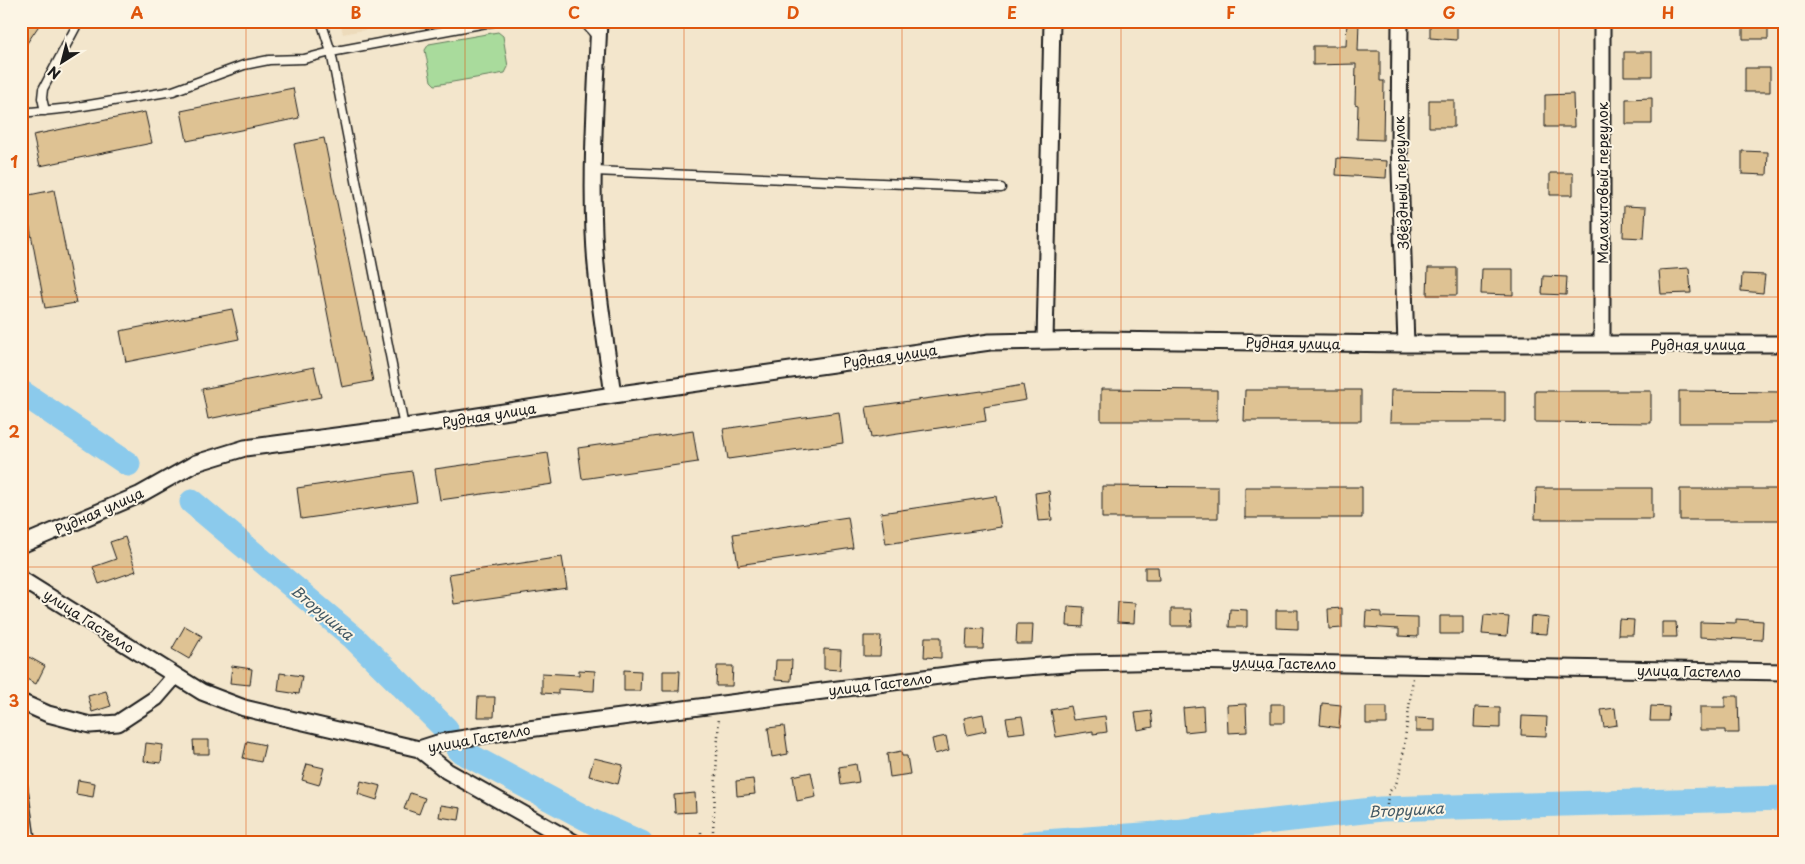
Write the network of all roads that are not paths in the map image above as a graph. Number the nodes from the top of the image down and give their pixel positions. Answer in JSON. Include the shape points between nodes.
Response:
{"nodes":[{"id":1,"x":79,"y":21,"type":"edge"},
{"id":2,"x":321,"y":21,"type":"edge"},
{"id":3,"x":497,"y":21,"type":"edge"},
{"id":4,"x":583,"y":21,"type":"edge"},
{"id":5,"x":599,"y":21,"type":"edge"},
{"id":6,"x":1052,"y":21,"type":"edge"},
{"id":7,"x":1400,"y":21,"type":"edge"},
{"id":8,"x":1602,"y":21,"type":"edge"},
{"id":9,"x":598,"y":38,"type":"junction"},
{"id":10,"x":330,"y":52,"type":"junction"},
{"id":11,"x":45,"y":111,"type":"junction"},
{"id":12,"x":21,"y":113,"type":"edge"},
{"id":13,"x":594,"y":171,"type":"junction"},
{"id":14,"x":1001,"y":188,"type":"dead end"},
{"id":15,"x":1045,"y":341,"type":"junction"},
{"id":16,"x":1406,"y":344,"type":"junction"},
{"id":17,"x":1602,"y":344,"type":"junction"},
{"id":18,"x":1784,"y":344,"type":"edge"},
{"id":19,"x":613,"y":395,"type":"junction"},
{"id":20,"x":404,"y":428,"type":"junction"},
{"id":21,"x":21,"y":545,"type":"edge"},
{"id":22,"x":21,"y":579,"type":"edge"},
{"id":23,"x":1784,"y":672,"type":"edge"},
{"id":24,"x":175,"y":676,"type":"junction"},
{"id":25,"x":21,"y":702,"type":"edge"},
{"id":26,"x":419,"y":749,"type":"junction"},
{"id":27,"x":21,"y":773,"type":"edge"},
{"id":28,"x":32,"y":843,"type":"edge"},
{"id":29,"x":575,"y":843,"type":"edge"}],
"edges":[{"from":1,"to":11,"type":"lane","via":[[43,89]]},
{"from":2,"to":10,"type":"lane"},
{"from":3,"to":10,"type":"lane"},
{"from":4,"to":9,"type":"lane"},
{"from":5,"to":9,"type":"street"},
{"from":6,"to":15,"type":"street"},
{"from":7,"to":16,"type":"street","name":"Звёздный переулок","via":[[1398,142]]},
{"from":8,"to":17,"type":"street","name":"Малахитовый переулок"},
{"from":9,"to":13,"type":"street"},
{"from":10,"to":11,"type":"lane","via":[[304,59],[244,65],[173,91]]},
{"from":10,"to":20,"type":"lane"},
{"from":11,"to":12,"type":"lane"},
{"from":13,"to":14,"type":"lane"},
{"from":13,"to":19,"type":"street","via":[[598,283]]},
{"from":15,"to":16,"type":"street","name":"Рудная улица"},
{"from":15,"to":19,"type":"street","name":"Рудная улица","via":[[990,342]]},
{"from":16,"to":17,"type":"street","name":"Рудная улица"},
{"from":17,"to":18,"type":"street","name":"Рудная улица"},
{"from":19,"to":20,"type":"street","name":"Рудная улица"},
{"from":20,"to":21,"type":"street","name":"Рудная улица","via":[[245,448],[196,463],[139,494]]},
{"from":22,"to":24,"type":"street","name":"улица Гастелло"},
{"from":23,"to":26,"type":"street","name":"улица Гастелло","via":[[1179,661],[1079,663],[986,670],[497,733]]},
{"from":24,"to":25,"type":"street","via":[[156,698],[118,723],[90,725],[48,714]]},
{"from":24,"to":26,"type":"street","name":"улица Гастелло","via":[[202,692],[244,708]]},
{"from":26,"to":29,"type":"street","via":[[448,771]]},
{"from":27,"to":28,"type":"lane"}]}
